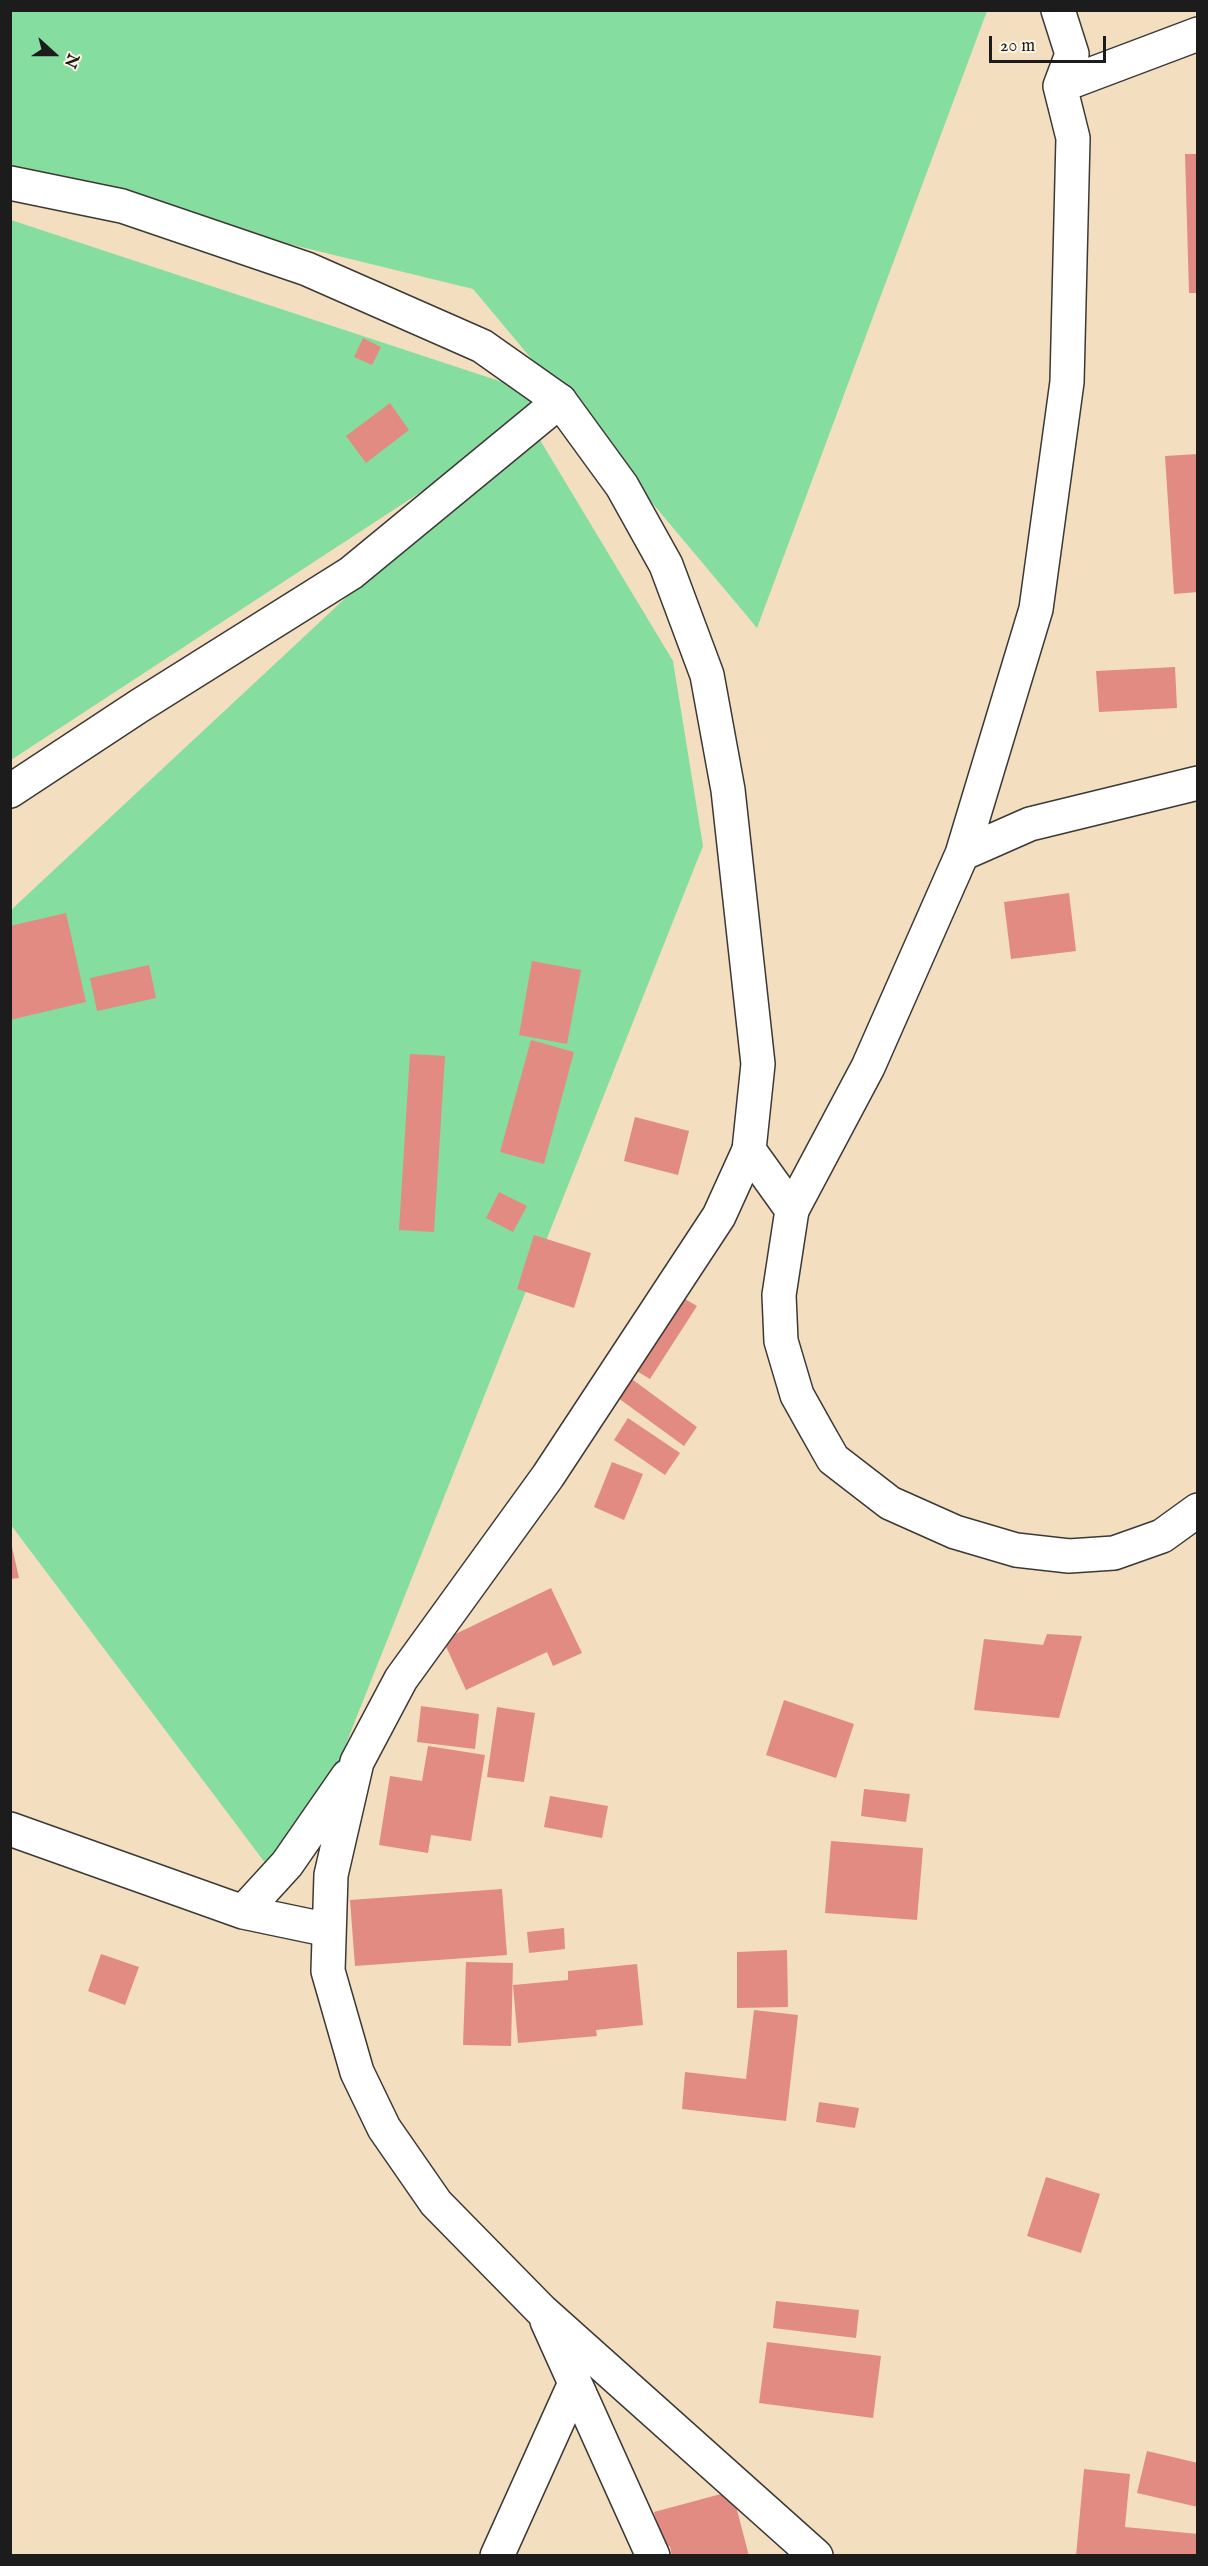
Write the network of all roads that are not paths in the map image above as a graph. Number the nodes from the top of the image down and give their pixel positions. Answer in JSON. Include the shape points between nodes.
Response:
{"nodes":[{"id":1,"x":1058,"y":10,"type":"edge"},
{"id":2,"x":1197,"y":34,"type":"edge"},
{"id":3,"x":1060,"y":86,"type":"junction"},
{"id":4,"x":10,"y":183,"type":"edge"},
{"id":5,"x":560,"y":401,"type":"junction"},
{"id":6,"x":1197,"y":783,"type":"edge"},
{"id":7,"x":10,"y":790,"type":"edge"},
{"id":8,"x":962,"y":854,"type":"junction"},
{"id":9,"x":749,"y":1150,"type":"junction"},
{"id":10,"x":792,"y":1210,"type":"junction"},
{"id":11,"x":1197,"y":1510,"type":"edge"},
{"id":12,"x":357,"y":1762,"type":"junction"},
{"id":13,"x":10,"y":1829,"type":"edge"},
{"id":14,"x":243,"y":1912,"type":"junction"},
{"id":15,"x":329,"y":1930,"type":"junction"},
{"id":16,"x":542,"y":2311,"type":"junction"},
{"id":17,"x":575,"y":2383,"type":"junction"},
{"id":18,"x":497,"y":2556,"type":"edge"},
{"id":19,"x":652,"y":2556,"type":"edge"},
{"id":20,"x":816,"y":2556,"type":"edge"}],
"edges":[{"from":1,"to":3,"type":"street","via":[[1072,54]]},
{"from":2,"to":3,"type":"street"},
{"from":3,"to":8,"type":"street","via":[[1073,138],[1067,382],[1036,609]]},
{"from":4,"to":5,"type":"street","via":[[122,206],[307,269],[482,346]]},
{"from":5,"to":7,"type":"street","via":[[351,573]]},
{"from":5,"to":9,"type":"street","via":[[622,486],[666,565],[707,675],[728,790],[758,1064]]},
{"from":6,"to":8,"type":"street","via":[[1029,824]]},
{"from":8,"to":10,"type":"street","via":[[867,1066]]},
{"from":9,"to":10,"type":"street"},
{"from":9,"to":12,"type":"street","via":[[719,1215],[549,1476],[401,1679]]},
{"from":10,"to":11,"type":"street","via":[[779,1295],[782,1341],[797,1395],[833,1459],[890,1503],[965,1535],[1016,1550],[1069,1556],[1114,1553],[1162,1536]]},
{"from":12,"to":14,"type":"street","via":[[286,1864]]},
{"from":12,"to":15,"type":"street","via":[[331,1875]]},
{"from":13,"to":14,"type":"street"},
{"from":14,"to":15,"type":"street"},
{"from":15,"to":16,"type":"street","via":[[328,1971],[357,2072],[384,2128],[436,2203]]},
{"from":16,"to":17,"type":"street"},
{"from":16,"to":20,"type":"street"},
{"from":17,"to":18,"type":"street"},
{"from":17,"to":19,"type":"street"}]}
